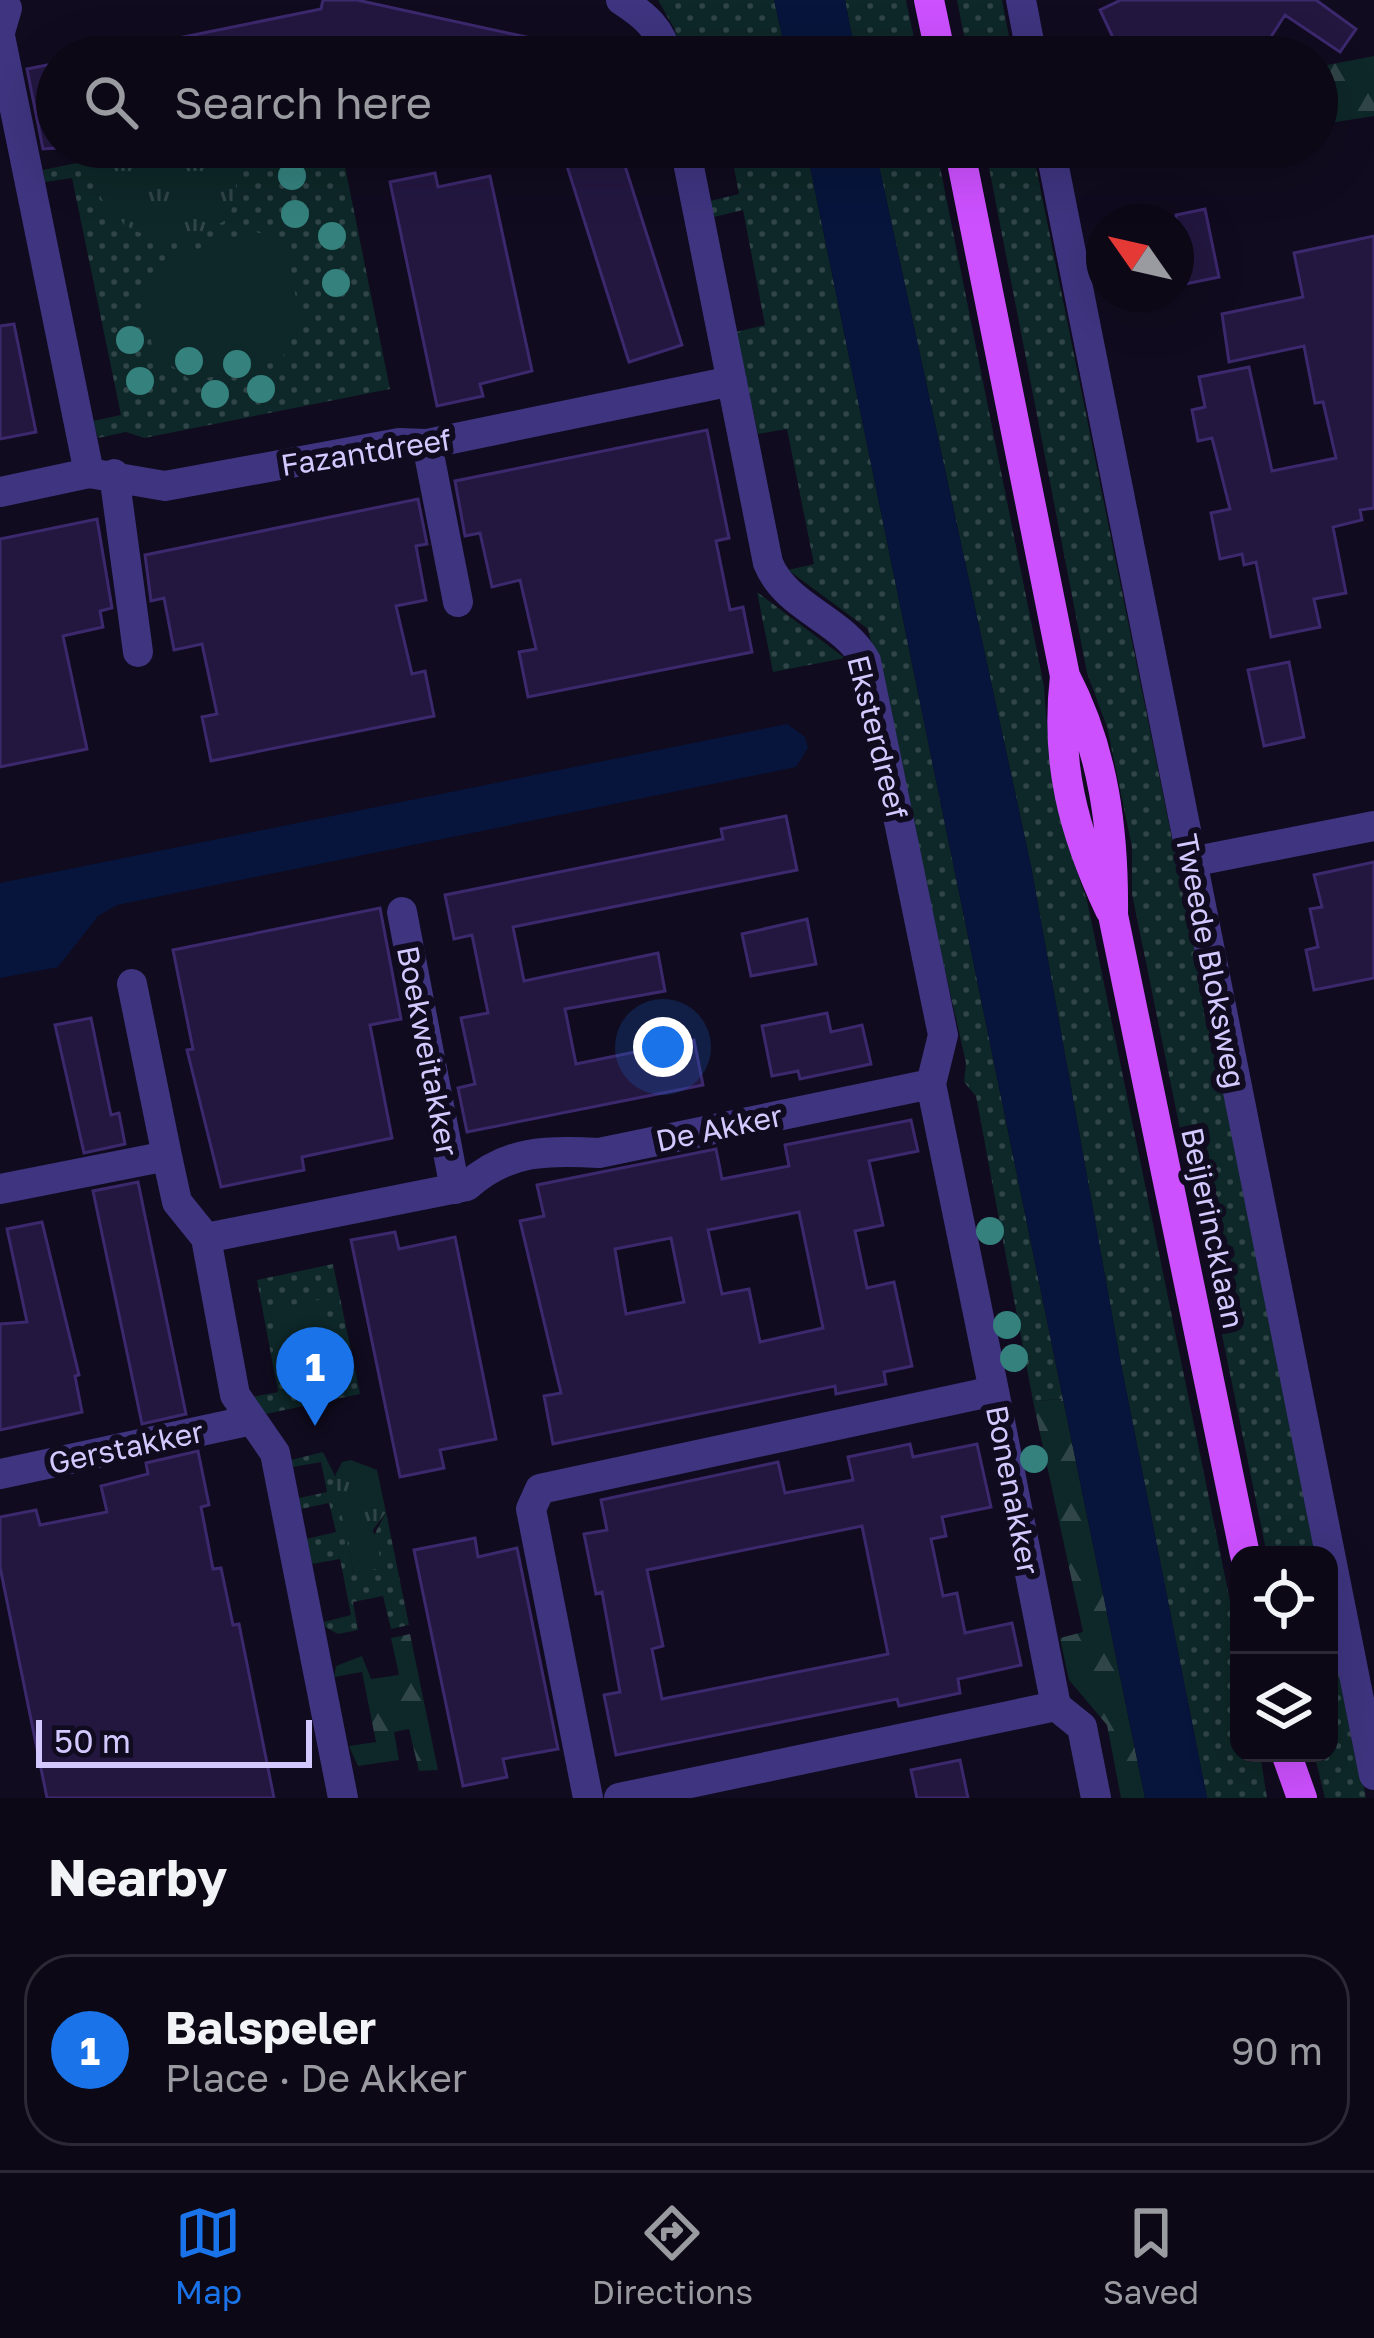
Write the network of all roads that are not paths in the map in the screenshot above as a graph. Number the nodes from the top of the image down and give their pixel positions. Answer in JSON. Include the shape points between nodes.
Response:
{"nodes":[{"id":1,"x":621,"y":0,"type":"edge"},
{"id":2,"x":929,"y":0,"type":"edge"},
{"id":3,"x":1021,"y":0,"type":"edge"},
{"id":4,"x":5,"y":16,"type":"edge"},
{"id":5,"x":660,"y":36,"type":"edge"},
{"id":6,"x":937,"y":36,"type":"edge"},
{"id":7,"x":1028,"y":36,"type":"edge"},
{"id":8,"x":36,"y":164,"type":"edge"},
{"id":9,"x":37,"y":168,"type":"edge"},
{"id":10,"x":689,"y":168,"type":"edge"},
{"id":11,"x":963,"y":168,"type":"edge"},
{"id":12,"x":1054,"y":168,"type":"edge"},
{"id":13,"x":732,"y":381,"type":"junction"},
{"id":14,"x":427,"y":444,"type":"junction"},
{"id":15,"x":101,"y":474,"type":"junction"},
{"id":16,"x":0,"y":492,"type":"edge"},
{"id":17,"x":458,"y":602,"type":"dead end"},
{"id":18,"x":138,"y":652,"type":"dead end"},
{"id":19,"x":1374,"y":826,"type":"edge"},
{"id":20,"x":1191,"y":862,"type":"junction"},
{"id":21,"x":402,"y":912,"type":"dead end"},
{"id":22,"x":132,"y":984,"type":"dead end"},
{"id":23,"x":931,"y":1084,"type":"junction"},
{"id":24,"x":167,"y":1156,"type":"junction"},
{"id":25,"x":0,"y":1189,"type":"edge"},
{"id":26,"x":455,"y":1189,"type":"junction"},
{"id":27,"x":206,"y":1238,"type":"junction"},
{"id":28,"x":994,"y":1391,"type":"junction"},
{"id":29,"x":252,"y":1420,"type":"junction"},
{"id":30,"x":0,"y":1474,"type":"edge"},
{"id":31,"x":1243,"y":1546,"type":"edge"},
{"id":32,"x":1056,"y":1706,"type":"junction"},
{"id":33,"x":1287,"y":1762,"type":"edge"},
{"id":34,"x":1289,"y":1762,"type":"edge"},
{"id":35,"x":1374,"y":1775,"type":"edge"},
{"id":36,"x":343,"y":1798,"type":"edge"},
{"id":37,"x":588,"y":1798,"type":"edge"},
{"id":38,"x":619,"y":1798,"type":"edge"},
{"id":39,"x":1096,"y":1798,"type":"edge"},
{"id":40,"x":1288,"y":1798,"type":"edge"},
{"id":41,"x":1302,"y":1798,"type":"edge"}],
"edges":[{"from":1,"to":5,"type":"street"},
{"from":2,"to":6,"type":"main road"},
{"from":3,"to":7,"type":"street"},
{"from":4,"to":8,"type":"street"},
{"from":9,"to":15,"type":"street"},
{"from":10,"to":13,"type":"street","name":"Eksterdreef"},
{"from":11,"to":31,"type":"main road","name":"Beijerincklaan","via":[[1065,676],[1058,733],[1080,845],[1113,915]]},
{"from":12,"to":20,"type":"street","name":"Tweede Bloksweg"},
{"from":13,"to":14,"type":"street","name":"Fazantdreef"},
{"from":13,"to":23,"type":"street","name":"Eksterdreef","via":[[776,582],[853,638],[866,661],[943,1035]]},
{"from":14,"to":15,"type":"street","name":"Fazantdreef","via":[[164,486]]},
{"from":14,"to":17,"type":"street"},
{"from":15,"to":16,"type":"street","name":"Fazantdreef"},
{"from":15,"to":18,"type":"street"},
{"from":19,"to":20,"type":"street"},
{"from":20,"to":35,"type":"street","name":"Tweede Bloksweg"},
{"from":21,"to":26,"type":"street","name":"Boekweitakker"},
{"from":22,"to":24,"type":"street"},
{"from":23,"to":26,"type":"street","name":"De Akker","via":[[599,1153],[549,1150],[493,1162]]},
{"from":23,"to":28,"type":"street"},
{"from":24,"to":25,"type":"street"},
{"from":24,"to":27,"type":"street","via":[[177,1202]]},
{"from":26,"to":27,"type":"street","name":"De Akker"},
{"from":27,"to":29,"type":"street","via":[[235,1395]]},
{"from":28,"to":32,"type":"street","name":"Bonenakker"},
{"from":28,"to":37,"type":"street","name":"Bonenakker","via":[[540,1489],[531,1509]]},
{"from":29,"to":30,"type":"street","name":"Gerstakker"},
{"from":29,"to":36,"type":"street","via":[[274,1453]]},
{"from":32,"to":38,"type":"street"},
{"from":32,"to":39,"type":"street","via":[[1082,1726]]},
{"from":33,"to":40,"type":"main road"},
{"from":34,"to":41,"type":"main road"}]}
